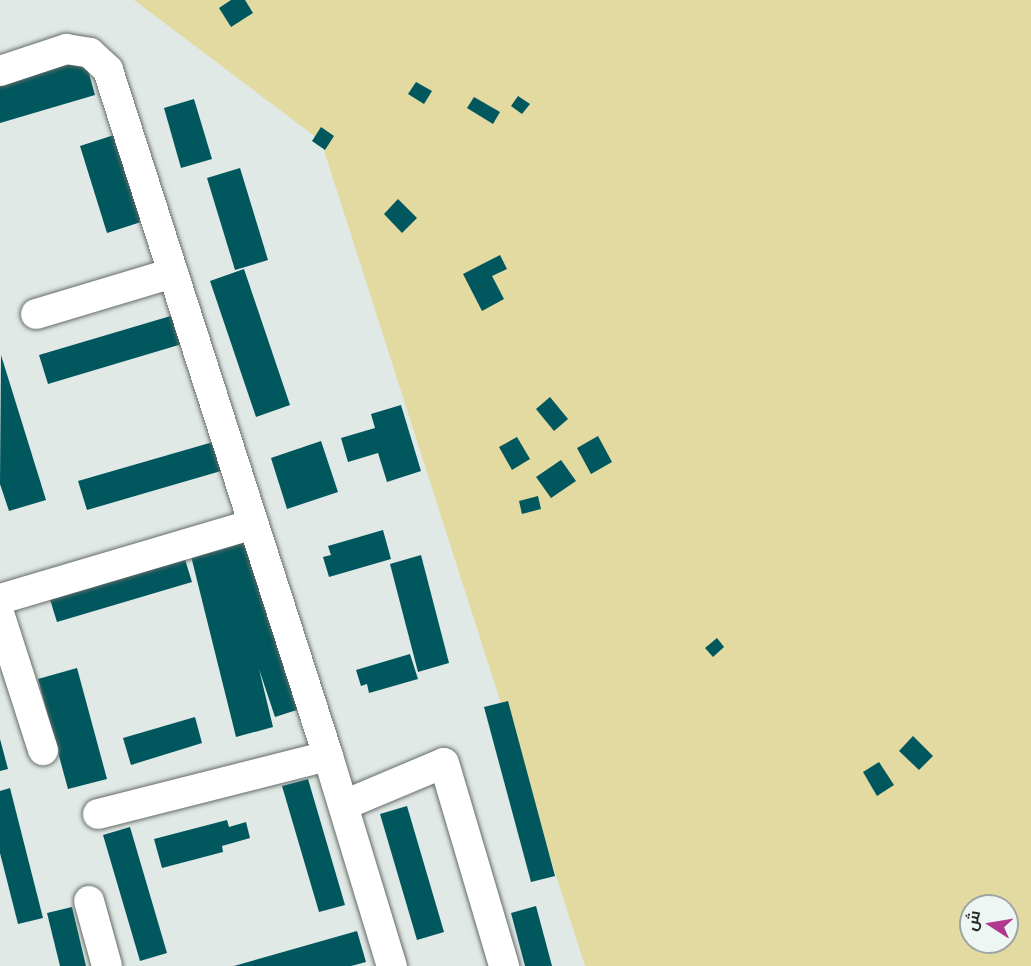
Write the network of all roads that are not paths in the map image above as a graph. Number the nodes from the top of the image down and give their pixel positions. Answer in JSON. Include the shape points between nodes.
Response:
{"nodes":[{"id":1,"x":0,"y":71,"type":"edge"},
{"id":2,"x":173,"y":273,"type":"junction"},
{"id":3,"x":36,"y":314,"type":"dead end"},
{"id":4,"x":253,"y":524,"type":"junction"},
{"id":5,"x":0,"y":599,"type":"edge"},
{"id":6,"x":0,"y":616,"type":"edge"},
{"id":7,"x":43,"y":750,"type":"dead end"},
{"id":8,"x":328,"y":756,"type":"junction"},
{"id":9,"x":344,"y":805,"type":"junction"},
{"id":10,"x":98,"y":814,"type":"dead end"},
{"id":11,"x":89,"y":902,"type":"dead end"},
{"id":12,"x":107,"y":966,"type":"edge"},
{"id":13,"x":392,"y":966,"type":"edge"},
{"id":14,"x":504,"y":966,"type":"edge"}],
"edges":[{"from":1,"to":2,"type":"street","via":[[66,49],[90,53],[108,70]]},
{"from":2,"to":3,"type":"street"},
{"from":2,"to":4,"type":"street"},
{"from":4,"to":5,"type":"street"},
{"from":4,"to":8,"type":"street"},
{"from":6,"to":7,"type":"street"},
{"from":8,"to":9,"type":"street"},
{"from":8,"to":10,"type":"street"},
{"from":9,"to":13,"type":"street"},
{"from":9,"to":14,"type":"street","via":[[444,763]]},
{"from":11,"to":12,"type":"street"}]}
